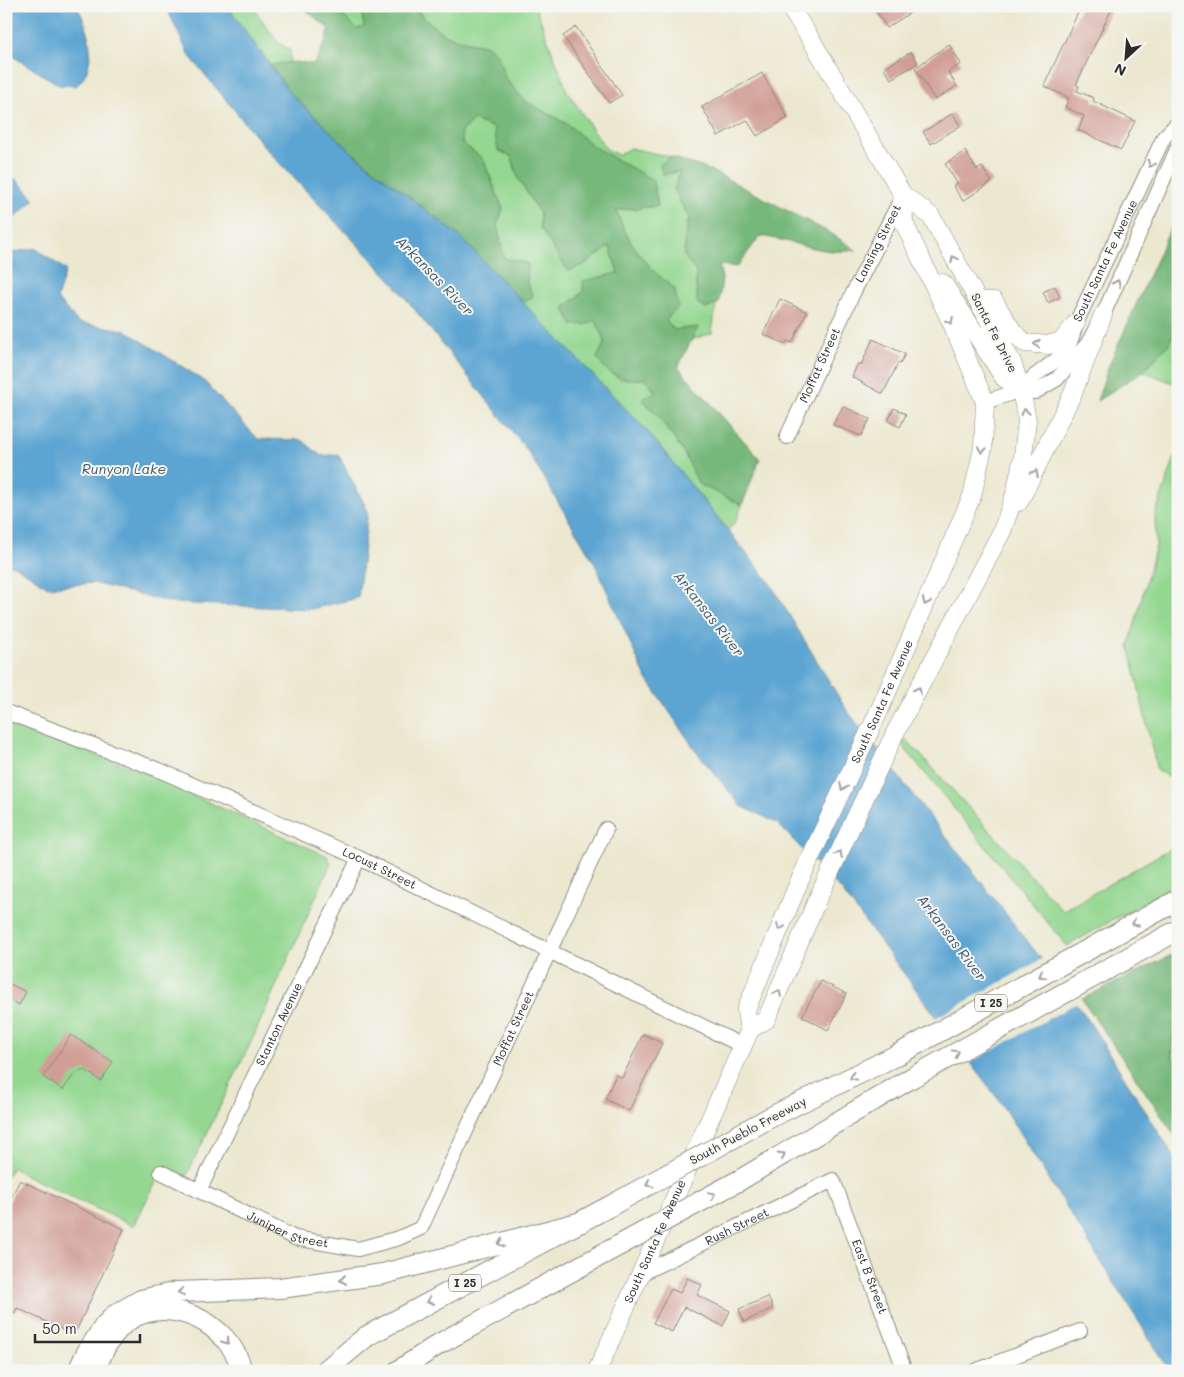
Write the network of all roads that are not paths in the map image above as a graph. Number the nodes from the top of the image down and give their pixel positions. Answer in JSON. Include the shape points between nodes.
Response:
{"nodes":[{"id":1,"x":789,"y":6,"type":"edge"},
{"id":2,"x":1178,"y":123,"type":"edge"},
{"id":3,"x":1178,"y":147,"type":"edge"},
{"id":4,"x":902,"y":195,"type":"junction"},
{"id":5,"x":919,"y":254,"type":"junction"},
{"id":6,"x":853,"y":292,"type":"joint"},
{"id":7,"x":978,"y":301,"type":"junction"},
{"id":8,"x":1103,"y":315,"type":"junction"},
{"id":9,"x":1076,"y":323,"type":"junction"},
{"id":10,"x":1021,"y":390,"type":"junction"},
{"id":11,"x":985,"y":402,"type":"junction"},
{"id":12,"x":787,"y":437,"type":"dead end"},
{"id":13,"x":1015,"y":494,"type":"joint"},
{"id":14,"x":1002,"y":530,"type":"junction"},
{"id":15,"x":6,"y":712,"type":"edge"},
{"id":16,"x":606,"y":829,"type":"dead end"},
{"id":17,"x":359,"y":858,"type":"junction"},
{"id":18,"x":1178,"y":900,"type":"edge"},
{"id":19,"x":1178,"y":930,"type":"edge"},
{"id":20,"x":1154,"y":943,"type":"junction"},
{"id":21,"x":1178,"y":943,"type":"edge"},
{"id":22,"x":550,"y":951,"type":"junction"},
{"id":23,"x":750,"y":1029,"type":"junction"},
{"id":24,"x":742,"y":1046,"type":"junction"},
{"id":25,"x":161,"y":1172,"type":"dead end"},
{"id":26,"x":834,"y":1180,"type":"joint"},
{"id":27,"x":199,"y":1191,"type":"junction"},
{"id":28,"x":582,"y":1222,"type":"junction"},
{"id":29,"x":421,"y":1228,"type":"joint"},
{"id":30,"x":640,"y":1274,"type":"junction"},
{"id":31,"x":555,"y":1280,"type":"junction"},
{"id":32,"x":1080,"y":1332,"type":"dead end"},
{"id":33,"x":78,"y":1371,"type":"edge"},
{"id":34,"x":94,"y":1371,"type":"edge"},
{"id":35,"x":242,"y":1371,"type":"edge"},
{"id":36,"x":325,"y":1371,"type":"edge"},
{"id":37,"x":398,"y":1371,"type":"edge"},
{"id":38,"x":421,"y":1371,"type":"edge"},
{"id":39,"x":597,"y":1371,"type":"edge"},
{"id":40,"x":905,"y":1371,"type":"edge"},
{"id":41,"x":975,"y":1371,"type":"edge"}],
"edges":[{"from":1,"to":4,"type":"main road","name":"Santa Fe Drive"},
{"from":2,"to":9,"type":"street","name":"South Santa Fe Avenue","one_way":true,"via":[[1164,137]]},
{"from":8,"to":3,"type":"street","name":"South Santa Fe Avenue","one_way":true},
{"from":4,"to":5,"type":"main road","name":"Santa Fe Drive","via":[[904,223]]},
{"from":4,"to":6,"type":"street","name":"Lansing Street"},
{"from":7,"to":4,"type":"main road","name":"Santa Fe Drive","one_way":true,"via":[[931,216]]},
{"from":5,"to":10,"type":"main road","via":[[945,286],[1004,378]]},
{"from":5,"to":11,"type":"main road","name":"Santa Fe Drive","one_way":true},
{"from":6,"to":12,"type":"street","name":"Moffat Street"},
{"from":9,"to":7,"type":"main road","one_way":true,"via":[[1062,341],[1048,345],[1025,343],[1013,332],[994,301]]},
{"from":7,"to":10,"type":"main road","name":"Santa Fe Drive","via":[[1012,362]]},
{"from":8,"to":10,"type":"street","name":"South Santa Fe Avenue","via":[[1088,343],[1058,379],[1035,392]]},
{"from":14,"to":8,"type":"main road","one_way":true,"via":[[1042,459],[1073,393]]},
{"from":9,"to":10,"type":"street","name":"South Santa Fe Avenue","via":[[1068,346]]},
{"from":10,"to":11,"type":"street","name":"South Santa Fe Avenue"},
{"from":13,"to":10,"type":"main road","name":"Santa Fe Drive","one_way":true,"via":[[1026,420]]},
{"from":11,"to":23,"type":"main road","name":"South Santa Fe Avenue","one_way":true,"via":[[983,448],[972,496],[879,711],[799,882],[746,1010]]},
{"from":13,"to":14,"type":"main road","name":"South Santa Fe Avenue"},
{"from":23,"to":14,"type":"main road","name":"South Santa Fe Avenue","one_way":true,"via":[[766,1020],[818,898],[896,733]]},
{"from":15,"to":17,"type":"street","name":"Locust Street","via":[[159,770]]},
{"from":16,"to":22,"type":"street","name":"Moffat Street"},
{"from":17,"to":22,"type":"street","name":"Locust Street"},
{"from":17,"to":27,"type":"street","name":"Stanton Avenue"},
{"from":18,"to":28,"type":"highway","name":"South Pueblo Freeway","number":"I 25","one_way":true,"bridge":true,"via":[[896,1055],[769,1118]]},
{"from":19,"to":20,"type":"highway","number":"I 25"},
{"from":20,"to":21,"type":"highway"},
{"from":31,"to":20,"type":"highway","number":"I 25","one_way":true,"bridge":true,"via":[[740,1180],[913,1077]]},
{"from":22,"to":24,"type":"street","name":"Locust Street"},
{"from":22,"to":29,"type":"street","name":"Moffat Street"},
{"from":23,"to":24,"type":"main road","name":"South Santa Fe Avenue"},
{"from":24,"to":30,"type":"main road","name":"South Santa Fe Avenue"},
{"from":25,"to":27,"type":"street","name":"Juniper Street"},
{"from":26,"to":30,"type":"street","name":"Rush Street"},
{"from":26,"to":40,"type":"street","name":"East B Street"},
{"from":27,"to":29,"type":"street","name":"Juniper Street","via":[[296,1238],[358,1249],[399,1238]]},
{"from":28,"to":33,"type":"highway","one_way":true,"via":[[383,1274],[280,1288],[177,1292],[140,1300],[105,1325]]},
{"from":28,"to":36,"type":"highway","name":"South Pueblo Freeway","number":"I 25","one_way":true,"via":[[367,1336]]},
{"from":30,"to":39,"type":"main road","name":"South Santa Fe Avenue"},
{"from":31,"to":37,"type":"highway","number":"I 25","via":[[439,1344]]},
{"from":31,"to":38,"type":"highway"},
{"from":32,"to":41,"type":"street"},
{"from":34,"to":35,"type":"highway","one_way":true,"via":[[118,1330],[129,1320],[155,1310],[187,1314],[218,1331]]}]}
